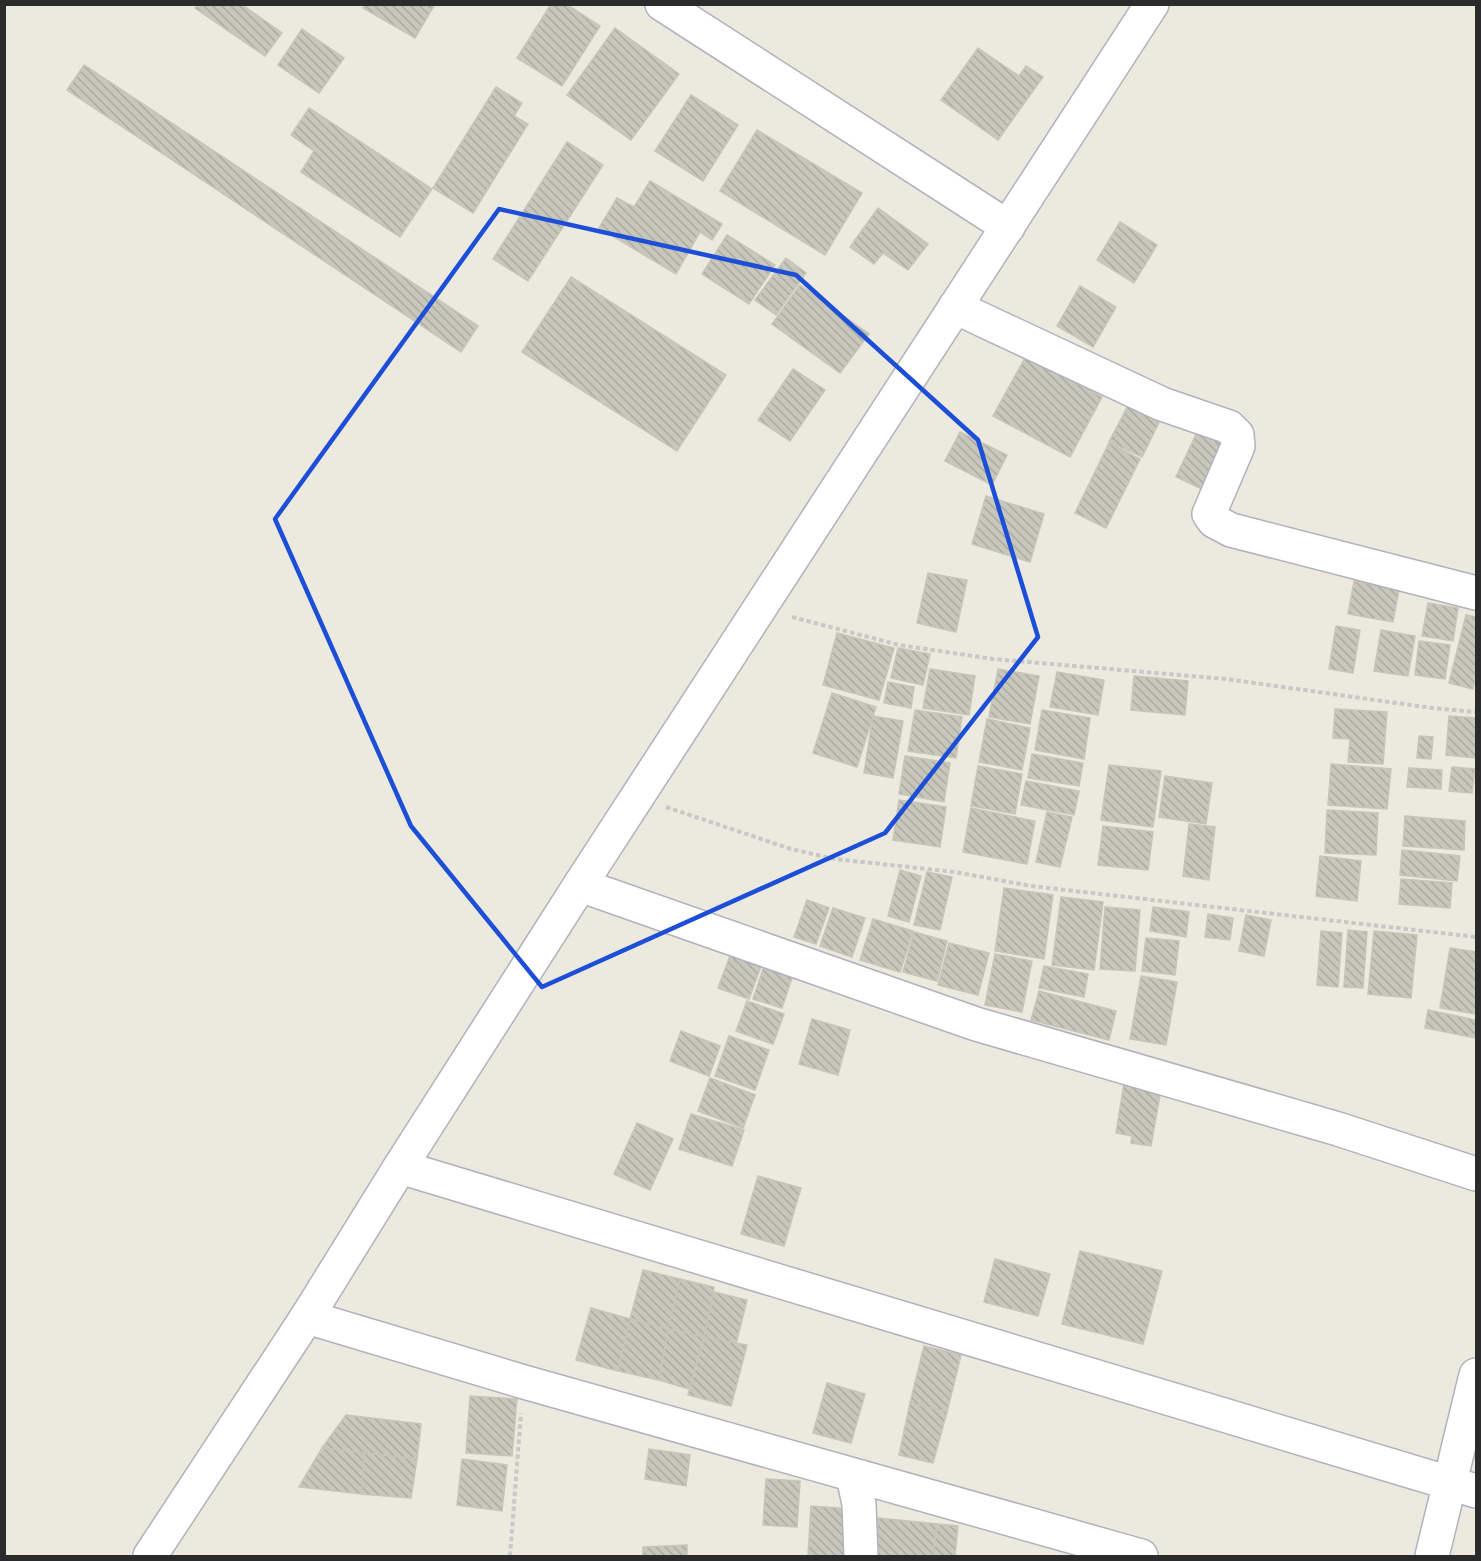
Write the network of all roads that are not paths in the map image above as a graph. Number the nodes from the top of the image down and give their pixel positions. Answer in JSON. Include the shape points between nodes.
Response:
{"nodes":[{"id":1,"x":662,"y":4,"type":"edge"},
{"id":2,"x":1152,"y":4,"type":"edge"},
{"id":3,"x":1008,"y":227,"type":"junction"},
{"id":4,"x":955,"y":307,"type":"junction"},
{"id":5,"x":1476,"y":593,"type":"edge"},
{"id":6,"x":580,"y":885,"type":"junction"},
{"id":7,"x":400,"y":1167,"type":"junction"},
{"id":8,"x":1476,"y":1174,"type":"edge"},
{"id":9,"x":307,"y":1317,"type":"junction"},
{"id":10,"x":1476,"y":1376,"type":"edge"},
{"id":11,"x":853,"y":1476,"type":"junction"},
{"id":12,"x":1463,"y":1487,"type":"edge"},
{"id":13,"x":150,"y":1557,"type":"edge"},
{"id":14,"x":861,"y":1557,"type":"edge"},
{"id":15,"x":1141,"y":1557,"type":"edge"},
{"id":16,"x":1432,"y":1557,"type":"edge"}],
"edges":[{"from":1,"to":3,"type":"street"},
{"from":2,"to":3,"type":"street"},
{"from":3,"to":4,"type":"street"},
{"from":4,"to":5,"type":"street","via":[[1162,404],[1229,428],[1237,435],[1238,446],[1209,514],[1230,530]]},
{"from":4,"to":6,"type":"street"},
{"from":6,"to":7,"type":"street"},
{"from":6,"to":8,"type":"street","via":[[976,1024],[1338,1129]]},
{"from":7,"to":9,"type":"street"},
{"from":7,"to":12,"type":"street"},
{"from":9,"to":11,"type":"street"},
{"from":9,"to":13,"type":"street"},
{"from":10,"to":12,"type":"street"},
{"from":11,"to":14,"type":"street","via":[[859,1503]]},
{"from":11,"to":15,"type":"street"},
{"from":12,"to":16,"type":"street"}]}
